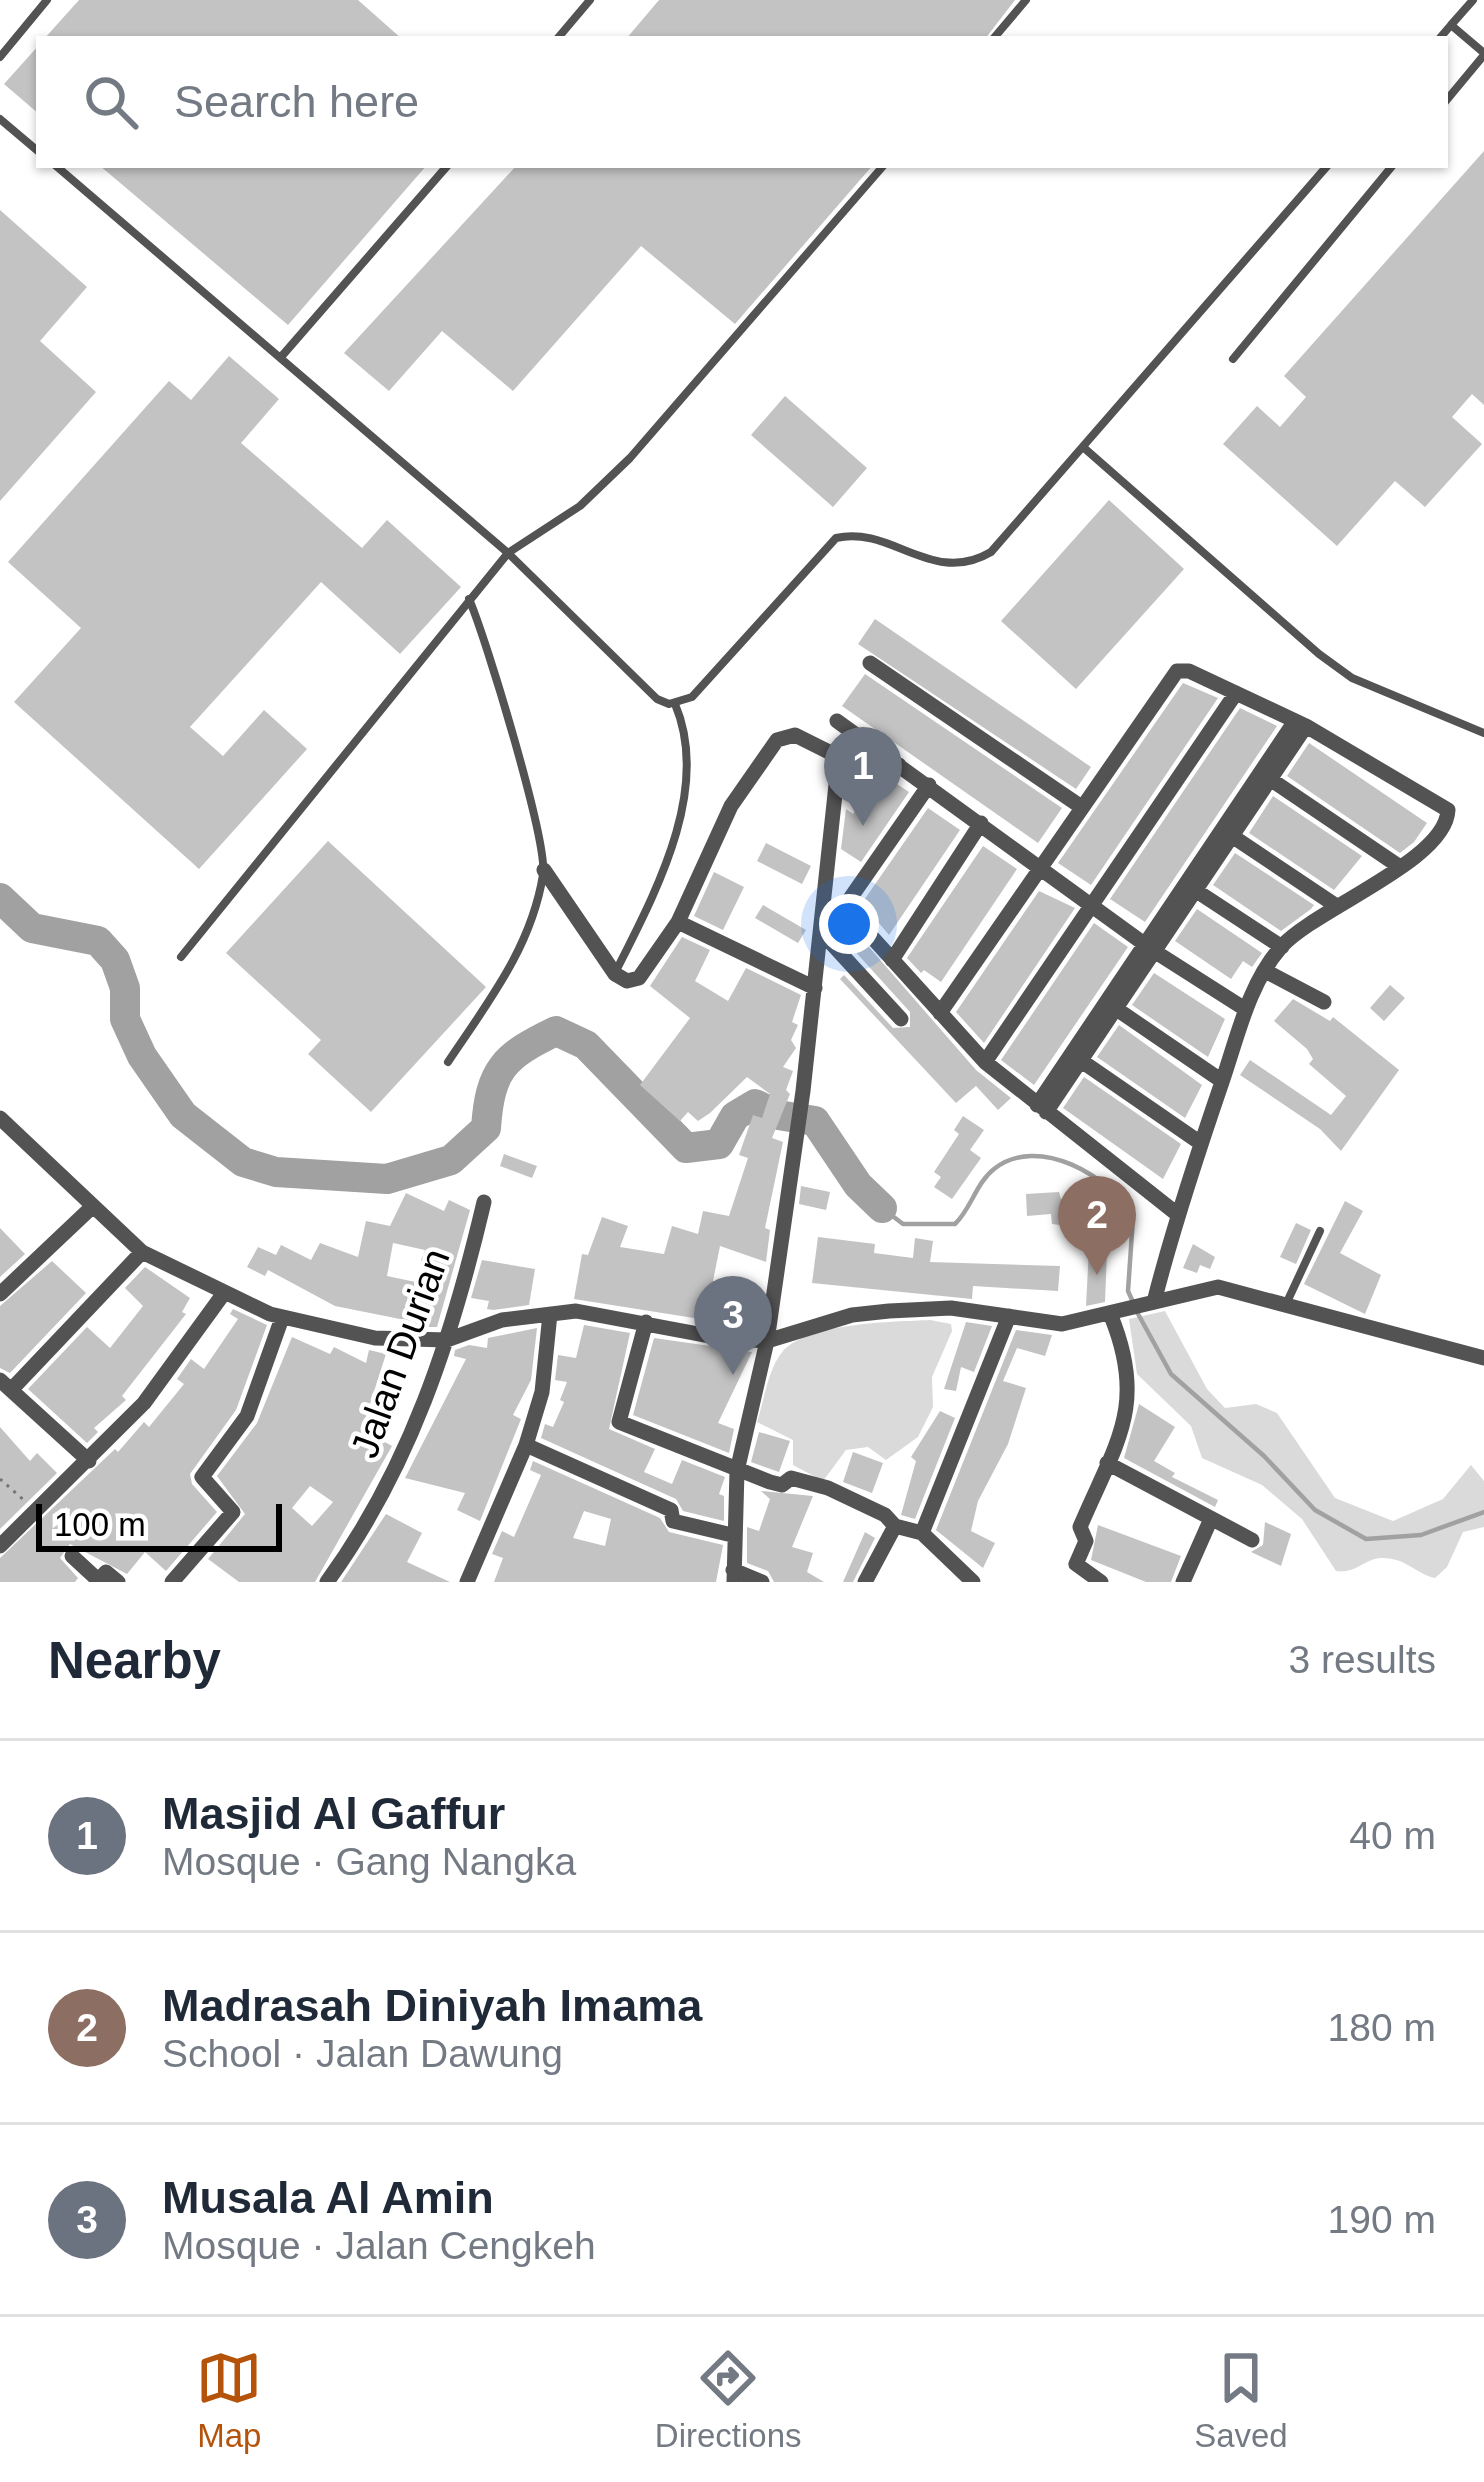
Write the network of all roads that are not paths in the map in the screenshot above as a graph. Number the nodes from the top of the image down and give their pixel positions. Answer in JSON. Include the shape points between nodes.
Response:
{"nodes":[{"id":1,"x":47,"y":0,"type":"edge"},
{"id":2,"x":590,"y":0,"type":"edge"},
{"id":3,"x":1026,"y":0,"type":"edge"},
{"id":4,"x":1473,"y":0,"type":"edge"},
{"id":5,"x":1451,"y":25,"type":"junction"},
{"id":6,"x":560,"y":36,"type":"edge"},
{"id":7,"x":996,"y":36,"type":"edge"},
{"id":8,"x":1441,"y":36,"type":"edge"},
{"id":9,"x":1484,"y":54,"type":"edge"},
{"id":10,"x":0,"y":57,"type":"edge"},
{"id":11,"x":1448,"y":98,"type":"edge"},
{"id":12,"x":0,"y":119,"type":"edge"},
{"id":13,"x":36,"y":149,"type":"edge"},
{"id":14,"x":59,"y":168,"type":"edge"},
{"id":15,"x":445,"y":168,"type":"edge"},
{"id":16,"x":881,"y":168,"type":"edge"},
{"id":17,"x":1325,"y":168,"type":"edge"},
{"id":18,"x":1391,"y":168,"type":"edge"},
{"id":19,"x":281,"y":357,"type":"junction"},
{"id":20,"x":1233,"y":359,"type":"dead end"},
{"id":21,"x":1083,"y":446,"type":"junction"},
{"id":22,"x":508,"y":554,"type":"junction"},
{"id":23,"x":469,"y":599,"type":"junction"},
{"id":24,"x":870,"y":663,"type":"dead end"},
{"id":25,"x":1236,"y":693,"type":"junction"},
{"id":26,"x":674,"y":704,"type":"junction"},
{"id":27,"x":837,"y":721,"type":"dead end"},
{"id":28,"x":1300,"y":723,"type":"junction"},
{"id":29,"x":1484,"y":733,"type":"edge"},
{"id":30,"x":839,"y":758,"type":"junction"},
{"id":31,"x":899,"y":765,"type":"junction"},
{"id":32,"x":1270,"y":779,"type":"junction"},
{"id":33,"x":929,"y":785,"type":"junction"},
{"id":34,"x":1080,"y":806,"type":"junction"},
{"id":35,"x":981,"y":823,"type":"junction"},
{"id":36,"x":1232,"y":836,"type":"junction"},
{"id":37,"x":1040,"y":864,"type":"junction"},
{"id":38,"x":1400,"y":867,"type":"junction"},
{"id":39,"x":544,"y":870,"type":"junction"},
{"id":40,"x":1195,"y":890,"type":"junction"},
{"id":41,"x":1093,"y":902,"type":"junction"},
{"id":42,"x":1335,"y":905,"type":"junction"},
{"id":43,"x":678,"y":922,"type":"junction"},
{"id":44,"x":820,"y":932,"type":"junction"},
{"id":45,"x":1149,"y":947,"type":"junction"},
{"id":46,"x":1282,"y":947,"type":"junction"},
{"id":47,"x":181,"y":957,"type":"dead end"},
{"id":48,"x":892,"y":960,"type":"junction"},
{"id":49,"x":1267,"y":972,"type":"junction"},
{"id":50,"x":615,"y":974,"type":"junction"},
{"id":51,"x":815,"y":988,"type":"junction"},
{"id":52,"x":1324,"y":1002,"type":"dead end"},
{"id":53,"x":1115,"y":1008,"type":"junction"},
{"id":54,"x":1245,"y":1009,"type":"junction"},
{"id":55,"x":940,"y":1013,"type":"junction"},
{"id":56,"x":901,"y":1018,"type":"dead end"},
{"id":57,"x":1081,"y":1053,"type":"junction"},
{"id":58,"x":448,"y":1062,"type":"dead end"},
{"id":59,"x":986,"y":1062,"type":"junction"},
{"id":60,"x":1222,"y":1081,"type":"junction"},
{"id":61,"x":1041,"y":1108,"type":"junction"},
{"id":62,"x":0,"y":1118,"type":"edge"},
{"id":63,"x":1199,"y":1142,"type":"junction"},
{"id":64,"x":484,"y":1202,"type":"dead end"},
{"id":65,"x":92,"y":1207,"type":"junction"},
{"id":66,"x":1177,"y":1214,"type":"junction"},
{"id":67,"x":1320,"y":1231,"type":"dead end"},
{"id":68,"x":142,"y":1252,"type":"junction"},
{"id":69,"x":224,"y":1293,"type":"junction"},
{"id":70,"x":0,"y":1294,"type":"edge"},
{"id":71,"x":1286,"y":1302,"type":"junction"},
{"id":72,"x":1149,"y":1303,"type":"junction"},
{"id":73,"x":550,"y":1314,"type":"junction"},
{"id":74,"x":1117,"y":1314,"type":"junction"},
{"id":75,"x":1009,"y":1316,"type":"junction"},
{"id":76,"x":282,"y":1318,"type":"junction"},
{"id":77,"x":646,"y":1322,"type":"junction"},
{"id":78,"x":447,"y":1340,"type":"junction"},
{"id":79,"x":767,"y":1341,"type":"junction"},
{"id":80,"x":1484,"y":1358,"type":"edge"},
{"id":81,"x":5,"y":1385,"type":"edge"},
{"id":82,"x":526,"y":1445,"type":"junction"},
{"id":83,"x":88,"y":1461,"type":"junction"},
{"id":84,"x":1107,"y":1463,"type":"junction"},
{"id":85,"x":737,"y":1472,"type":"junction"},
{"id":86,"x":1210,"y":1521,"type":"junction"},
{"id":87,"x":895,"y":1526,"type":"junction"},
{"id":88,"x":922,"y":1533,"type":"junction"},
{"id":89,"x":732,"y":1535,"type":"junction"},
{"id":90,"x":1252,"y":1540,"type":"dead end"},
{"id":91,"x":0,"y":1546,"type":"edge"},
{"id":92,"x":72,"y":1556,"type":"dead end"},
{"id":93,"x":733,"y":1576,"type":"edge"},
{"id":94,"x":98,"y":1581,"type":"edge"},
{"id":95,"x":118,"y":1582,"type":"edge"},
{"id":96,"x":172,"y":1582,"type":"edge"},
{"id":97,"x":327,"y":1582,"type":"edge"},
{"id":98,"x":467,"y":1582,"type":"edge"},
{"id":99,"x":762,"y":1582,"type":"edge"},
{"id":100,"x":866,"y":1582,"type":"edge"},
{"id":101,"x":973,"y":1582,"type":"edge"},
{"id":102,"x":1101,"y":1582,"type":"edge"},
{"id":103,"x":1183,"y":1582,"type":"edge"}],
"edges":[{"from":1,"to":10,"type":"lane"},
{"from":2,"to":6,"type":"lane"},
{"from":3,"to":7,"type":"lane"},
{"from":4,"to":5,"type":"lane"},
{"from":5,"to":8,"type":"lane"},
{"from":5,"to":9,"type":"lane"},
{"from":9,"to":11,"type":"lane"},
{"from":12,"to":13,"type":"lane"},
{"from":14,"to":19,"type":"lane"},
{"from":15,"to":19,"type":"lane"},
{"from":16,"to":22,"type":"lane","via":[[630,458],[580,506]]},
{"from":17,"to":21,"type":"lane"},
{"from":18,"to":20,"type":"lane"},
{"from":19,"to":22,"type":"lane"},
{"from":21,"to":26,"type":"lane","via":[[991,552],[970,565],[836,538],[692,697]]},
{"from":21,"to":29,"type":"lane","via":[[1319,654],[1367,685]]},
{"from":22,"to":23,"type":"lane"},
{"from":22,"to":26,"type":"lane","via":[[657,699]]},
{"from":23,"to":39,"type":"lane"},
{"from":23,"to":47,"type":"lane"},
{"from":24,"to":34,"type":"street"},
{"from":25,"to":28,"type":"street"},
{"from":25,"to":34,"type":"street","via":[[1177,671]]},
{"from":25,"to":41,"type":"street"},
{"from":26,"to":50,"type":"lane","via":[[689,758],[682,805]]},
{"from":27,"to":31,"type":"street"},
{"from":28,"to":32,"type":"street"},
{"from":28,"to":38,"type":"street","via":[[1448,810],[1443,830]]},
{"from":28,"to":45,"type":"street"},
{"from":30,"to":31,"type":"street"},
{"from":30,"to":43,"type":"street","via":[[796,735],[777,740],[731,806]]},
{"from":30,"to":44,"type":"street"},
{"from":31,"to":33,"type":"street"},
{"from":32,"to":36,"type":"street"},
{"from":32,"to":38,"type":"street"},
{"from":33,"to":35,"type":"street"},
{"from":33,"to":48,"type":"street","via":[[849,900],[852,915]]},
{"from":34,"to":37,"type":"street"},
{"from":35,"to":37,"type":"street"},
{"from":35,"to":48,"type":"street"},
{"from":36,"to":40,"type":"street"},
{"from":36,"to":42,"type":"street"},
{"from":37,"to":41,"type":"street"},
{"from":37,"to":55,"type":"street"},
{"from":38,"to":42,"type":"street"},
{"from":39,"to":50,"type":"street"},
{"from":39,"to":58,"type":"lane","via":[[516,961]]},
{"from":40,"to":45,"type":"street"},
{"from":40,"to":46,"type":"street"},
{"from":41,"to":45,"type":"street"},
{"from":41,"to":59,"type":"street"},
{"from":42,"to":46,"type":"street"},
{"from":43,"to":50,"type":"street","via":[[639,978]]},
{"from":43,"to":51,"type":"street"},
{"from":44,"to":51,"type":"street"},
{"from":44,"to":56,"type":"street"},
{"from":45,"to":53,"type":"street"},
{"from":45,"to":54,"type":"street"},
{"from":45,"to":57,"type":"street"},
{"from":46,"to":49,"type":"street"},
{"from":48,"to":55,"type":"street"},
{"from":49,"to":52,"type":"street"},
{"from":49,"to":54,"type":"street"},
{"from":51,"to":79,"type":"street"},
{"from":53,"to":57,"type":"street"},
{"from":53,"to":60,"type":"street"},
{"from":54,"to":60,"type":"street"},
{"from":55,"to":59,"type":"street"},
{"from":57,"to":61,"type":"street"},
{"from":57,"to":63,"type":"street"},
{"from":59,"to":61,"type":"street"},
{"from":60,"to":63,"type":"street"},
{"from":61,"to":66,"type":"street"},
{"from":62,"to":65,"type":"street"},
{"from":63,"to":66,"type":"street"},
{"from":64,"to":78,"type":"street","name":"Jalan Durian"},
{"from":65,"to":68,"type":"street"},
{"from":65,"to":70,"type":"street"},
{"from":66,"to":72,"type":"street"},
{"from":67,"to":71,"type":"lane"},
{"from":68,"to":69,"type":"street"},
{"from":68,"to":81,"type":"street"},
{"from":69,"to":76,"type":"street"},
{"from":69,"to":83,"type":"street","via":[[168,1377]]},
{"from":71,"to":72,"type":"street","via":[[1218,1287]]},
{"from":71,"to":80,"type":"street"},
{"from":72,"to":74,"type":"street"},
{"from":73,"to":77,"type":"street"},
{"from":73,"to":78,"type":"street"},
{"from":73,"to":82,"type":"street","via":[[542,1392]]},
{"from":74,"to":75,"type":"street","via":[[1062,1324]]},
{"from":74,"to":84,"type":"street","via":[[1130,1390]]},
{"from":75,"to":79,"type":"street","via":[[952,1308],[852,1315]]},
{"from":75,"to":88,"type":"street"},
{"from":76,"to":78,"type":"street","via":[[375,1338]]},
{"from":76,"to":96,"type":"street","via":[[247,1416],[202,1477],[233,1512]]},
{"from":77,"to":79,"type":"street"},
{"from":77,"to":85,"type":"street","via":[[619,1422]]},
{"from":78,"to":97,"type":"street","name":"Jalan Durian","via":[[396,1471]]},
{"from":79,"to":85,"type":"street"},
{"from":81,"to":83,"type":"street"},
{"from":82,"to":89,"type":"street","via":[[671,1510],[673,1521]]},
{"from":82,"to":98,"type":"street"},
{"from":83,"to":91,"type":"street"},
{"from":84,"to":86,"type":"street"},
{"from":84,"to":102,"type":"street","via":[[1080,1528],[1086,1541],[1076,1564]]},
{"from":85,"to":87,"type":"street","via":[[828,1488]]},
{"from":85,"to":89,"type":"street"},
{"from":86,"to":90,"type":"street"},
{"from":86,"to":103,"type":"street"},
{"from":87,"to":88,"type":"street"},
{"from":87,"to":100,"type":"street"},
{"from":88,"to":101,"type":"street"},
{"from":89,"to":93,"type":"street"},
{"from":92,"to":94,"type":"street"},
{"from":93,"to":99,"type":"street"},
{"from":94,"to":95,"type":"street","via":[[106,1572]]}]}
